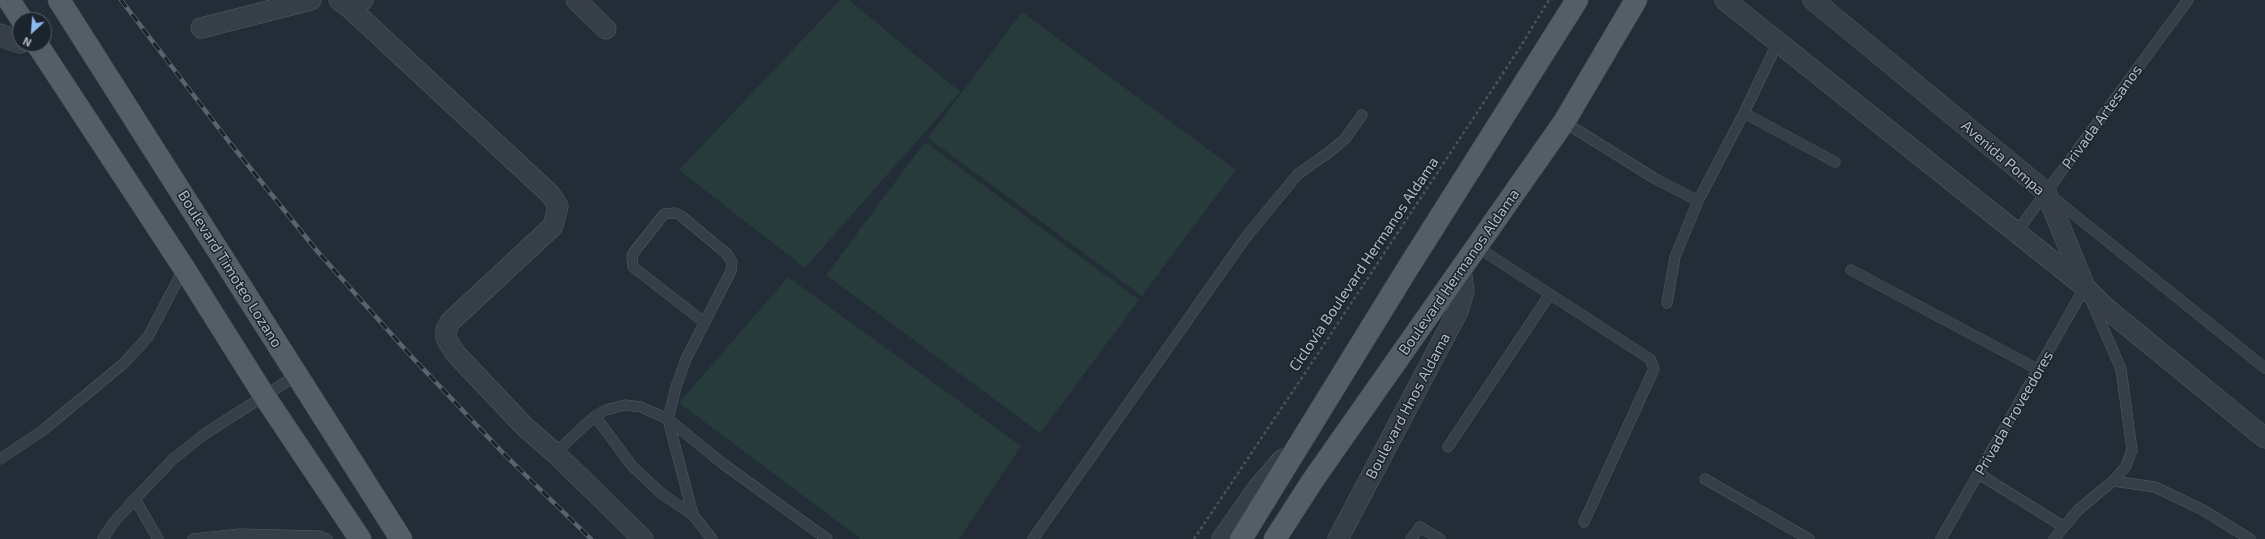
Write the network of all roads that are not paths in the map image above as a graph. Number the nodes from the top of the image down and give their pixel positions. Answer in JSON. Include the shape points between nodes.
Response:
{"nodes":[{"id":1,"x":9,"y":0,"type":"edge"},
{"id":2,"x":59,"y":0,"type":"edge"},
{"id":3,"x":312,"y":0,"type":"edge"},
{"id":4,"x":576,"y":0,"type":"edge"},
{"id":5,"x":1577,"y":0,"type":"edge"},
{"id":6,"x":1636,"y":0,"type":"edge"},
{"id":7,"x":1725,"y":0,"type":"edge"},
{"id":8,"x":1813,"y":0,"type":"edge"},
{"id":9,"x":2188,"y":0,"type":"edge"},
{"id":10,"x":351,"y":3,"type":"edge"},
{"id":11,"x":17,"y":12,"type":"edge"},
{"id":12,"x":201,"y":28,"type":"dead end"},
{"id":13,"x":606,"y":29,"type":"dead end"},
{"id":14,"x":0,"y":36,"type":"edge"},
{"id":15,"x":12,"y":40,"type":"edge"},
{"id":16,"x":1778,"y":42,"type":"junction"},
{"id":17,"x":35,"y":52,"type":"edge"},
{"id":18,"x":1744,"y":113,"type":"junction"},
{"id":19,"x":1362,"y":115,"type":"dead end"},
{"id":20,"x":1564,"y":122,"type":"junction"},
{"id":21,"x":1835,"y":162,"type":"dead end"},
{"id":22,"x":2046,"y":192,"type":"junction"},
{"id":23,"x":1698,"y":201,"type":"junction"},
{"id":24,"x":2016,"y":233,"type":"junction"},
{"id":25,"x":1477,"y":247,"type":"junction"},
{"id":26,"x":184,"y":268,"type":"junction"},
{"id":27,"x":1461,"y":270,"type":"junction"},
{"id":28,"x":1851,"y":270,"type":"dead end"},
{"id":29,"x":2085,"y":287,"type":"junction"},
{"id":30,"x":1550,"y":294,"type":"junction"},
{"id":31,"x":1667,"y":303,"type":"dead end"},
{"id":32,"x":704,"y":322,"type":"junction"},
{"id":33,"x":2265,"y":368,"type":"edge"},
{"id":34,"x":2039,"y":370,"type":"junction"},
{"id":35,"x":297,"y":375,"type":"junction"},
{"id":36,"x":265,"y":397,"type":"junction"},
{"id":37,"x":596,"y":416,"type":"junction"},
{"id":38,"x":668,"y":419,"type":"junction"},
{"id":39,"x":1306,"y":432,"type":"junction"},
{"id":40,"x":2265,"y":438,"type":"edge"},
{"id":41,"x":1448,"y":447,"type":"dead end"},
{"id":42,"x":555,"y":453,"type":"junction"},
{"id":43,"x":0,"y":459,"type":"edge"},
{"id":44,"x":1979,"y":474,"type":"junction"},
{"id":45,"x":1705,"y":479,"type":"dead end"},
{"id":46,"x":2113,"y":481,"type":"junction"},
{"id":47,"x":135,"y":499,"type":"junction"},
{"id":48,"x":693,"y":514,"type":"junction"},
{"id":49,"x":1584,"y":522,"type":"dead end"},
{"id":50,"x":2064,"y":527,"type":"junction"},
{"id":51,"x":242,"y":536,"type":"edge"},
{"id":52,"x":102,"y":539,"type":"edge"},
{"id":53,"x":158,"y":539,"type":"edge"},
{"id":54,"x":193,"y":539,"type":"edge"},
{"id":55,"x":327,"y":539,"type":"edge"},
{"id":56,"x":360,"y":539,"type":"edge"},
{"id":57,"x":401,"y":539,"type":"edge"},
{"id":58,"x":643,"y":539,"type":"edge"},
{"id":59,"x":712,"y":539,"type":"edge"},
{"id":60,"x":827,"y":539,"type":"edge"},
{"id":61,"x":1033,"y":539,"type":"edge"},
{"id":62,"x":1222,"y":539,"type":"edge"},
{"id":63,"x":1241,"y":539,"type":"edge"},
{"id":64,"x":1275,"y":539,"type":"edge"},
{"id":65,"x":1338,"y":539,"type":"edge"},
{"id":66,"x":1412,"y":539,"type":"edge"},
{"id":67,"x":1440,"y":539,"type":"edge"},
{"id":68,"x":1809,"y":539,"type":"edge"},
{"id":69,"x":1942,"y":539,"type":"edge"},
{"id":70,"x":2054,"y":539,"type":"edge"},
{"id":71,"x":2250,"y":539,"type":"edge"}],
"edges":[{"from":1,"to":11,"type":"main road"},
{"from":2,"to":35,"type":"main road","name":"Boulevard Timoteo Lozano"},
{"from":3,"to":12,"type":"street"},
{"from":4,"to":13,"type":"street"},
{"from":5,"to":39,"type":"main road"},
{"from":6,"to":20,"type":"main road","name":"Boulevard Hermanos Aldama"},
{"from":7,"to":16,"type":"street"},
{"from":8,"to":22,"type":"street","name":"Avenida Pompa"},
{"from":9,"to":22,"type":"lane","name":"Privada Artesanos"},
{"from":10,"to":42,"type":"street","via":[[550,194],[558,206],[553,226],[450,322],[446,330],[446,338],[455,353],[519,421]]},
{"from":14,"to":15,"type":"street"},
{"from":16,"to":18,"type":"lane"},
{"from":16,"to":24,"type":"street"},
{"from":17,"to":26,"type":"main road"},
{"from":18,"to":21,"type":"lane"},
{"from":18,"to":23,"type":"lane"},
{"from":19,"to":61,"type":"lane","via":[[1345,139],[1298,174],[1246,237]]},
{"from":20,"to":23,"type":"lane","via":[[1654,178]]},
{"from":20,"to":25,"type":"main road","name":"Boulevard Hermanos Aldama"},
{"from":22,"to":24,"type":"lane","name":"Privada Artesanos"},
{"from":22,"to":29,"type":"street","name":"Avenida Pompa"},
{"from":22,"to":33,"type":"lane"},
{"from":23,"to":31,"type":"lane","via":[[1675,257]]},
{"from":24,"to":29,"type":"street"},
{"from":25,"to":27,"type":"main road","name":"Boulevard Hermanos Aldama"},
{"from":25,"to":30,"type":"lane"},
{"from":26,"to":36,"type":"main road"},
{"from":26,"to":43,"type":"lane","via":[[148,337],[123,364],[42,431]]},
{"from":27,"to":64,"type":"main road","name":"Boulevard Hermanos Aldama","via":[[1313,480]]},
{"from":27,"to":65,"type":"street","name":"Boulevard Hnos Aldama","via":[[1464,291],[1458,312]]},
{"from":28,"to":34,"type":"lane"},
{"from":29,"to":34,"type":"lane","name":"Privada Proveedores"},
{"from":29,"to":40,"type":"street","name":"Avenida Pompa","via":[[2106,309]]},
{"from":29,"to":46,"type":"lane","via":[[2121,369],[2127,409],[2132,450],[2126,466]]},
{"from":30,"to":41,"type":"lane"},
{"from":30,"to":49,"type":"lane","via":[[1650,360],[1654,369]]},
{"from":32,"to":32,"type":"lane","via":[[731,271],[732,262],[728,254],[680,215],[675,212],[664,214],[634,252],[633,267]]},
{"from":32,"to":38,"type":"lane","via":[[686,359]]},
{"from":34,"to":44,"type":"lane","name":"Privada Proveedores"},
{"from":35,"to":36,"type":"lane"},
{"from":35,"to":57,"type":"main road","name":"Boulevard Timoteo Lozano"},
{"from":36,"to":47,"type":"lane","via":[[206,433],[173,459]]},
{"from":36,"to":56,"type":"main road"},
{"from":37,"to":38,"type":"lane","via":[[606,410],[625,405],[642,407]]},
{"from":37,"to":42,"type":"lane"},
{"from":37,"to":48,"type":"lane","via":[[632,466],[662,494]]},
{"from":38,"to":48,"type":"lane"},
{"from":38,"to":60,"type":"lane","via":[[722,463]]},
{"from":39,"to":62,"type":"street","via":[[1256,489]]},
{"from":39,"to":63,"type":"main road"},
{"from":42,"to":58,"type":"street"},
{"from":44,"to":50,"type":"lane"},
{"from":44,"to":69,"type":"lane","name":"Privada Proveedores"},
{"from":45,"to":68,"type":"lane"},
{"from":46,"to":50,"type":"lane","via":[[2078,510]]},
{"from":46,"to":71,"type":"lane","via":[[2154,488],[2204,510]]},
{"from":47,"to":52,"type":"lane"},
{"from":47,"to":53,"type":"lane"},
{"from":48,"to":59,"type":"lane"},
{"from":50,"to":70,"type":"lane"},
{"from":51,"to":54,"type":"lane"},
{"from":51,"to":55,"type":"lane","via":[[320,536]]},
{"from":66,"to":67,"type":"lane","via":[[1420,527]]}]}
